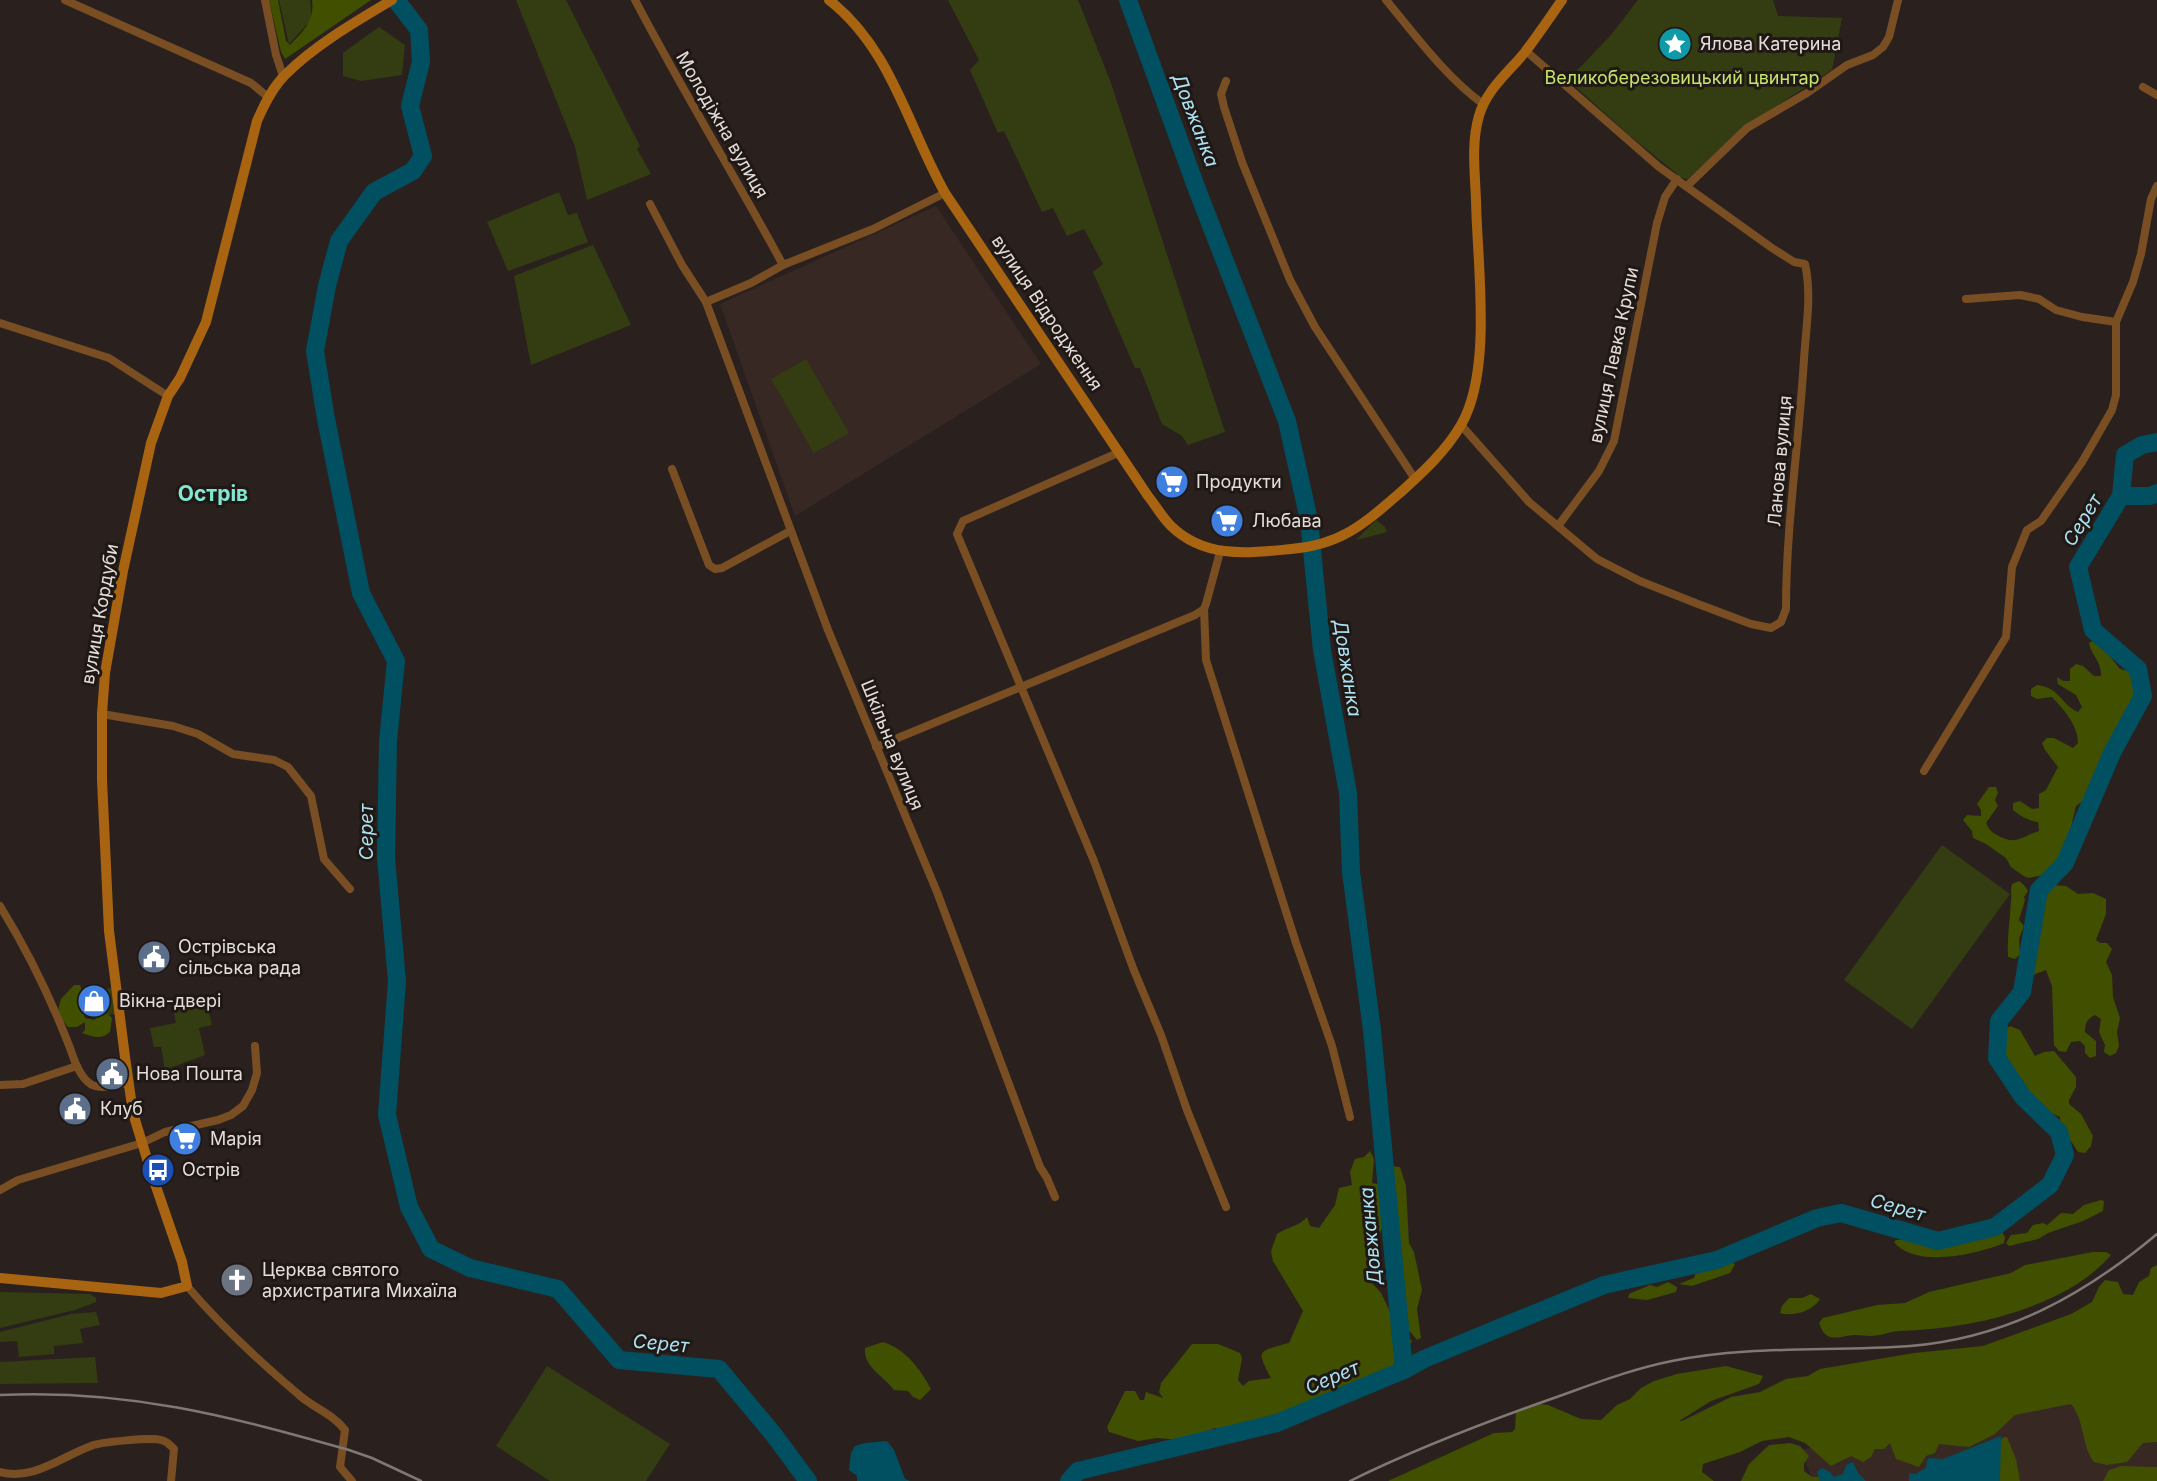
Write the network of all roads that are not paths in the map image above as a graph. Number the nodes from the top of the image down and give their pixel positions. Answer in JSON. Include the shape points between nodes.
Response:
{"nodes":[{"id":1,"x":65,"y":0,"type":"edge"},
{"id":2,"x":265,"y":0,"type":"edge"},
{"id":3,"x":392,"y":0,"type":"edge"},
{"id":4,"x":635,"y":0,"type":"edge"},
{"id":5,"x":830,"y":0,"type":"edge"},
{"id":6,"x":1386,"y":0,"type":"edge"},
{"id":7,"x":1562,"y":0,"type":"edge"},
{"id":8,"x":1898,"y":0,"type":"edge"},
{"id":9,"x":1526,"y":51,"type":"junction"},
{"id":10,"x":283,"y":76,"type":"junction"},
{"id":11,"x":1226,"y":81,"type":"dead end"},
{"id":12,"x":2143,"y":86,"type":"dead end"},
{"id":13,"x":2157,"y":95,"type":"edge"},
{"id":14,"x":268,"y":97,"type":"junction"},
{"id":15,"x":1483,"y":104,"type":"junction"},
{"id":16,"x":1678,"y":179,"type":"junction"},
{"id":17,"x":1687,"y":186,"type":"junction"},
{"id":18,"x":2157,"y":186,"type":"edge"},
{"id":19,"x":945,"y":193,"type":"junction"},
{"id":20,"x":650,"y":204,"type":"dead end"},
{"id":21,"x":783,"y":265,"type":"junction"},
{"id":22,"x":1966,"y":299,"type":"dead end"},
{"id":23,"x":706,"y":302,"type":"junction"},
{"id":24,"x":2116,"y":322,"type":"junction"},
{"id":25,"x":0,"y":323,"type":"edge"},
{"id":26,"x":168,"y":396,"type":"junction"},
{"id":27,"x":1461,"y":425,"type":"junction"},
{"id":28,"x":1120,"y":452,"type":"junction"},
{"id":29,"x":672,"y":469,"type":"dead end"},
{"id":30,"x":1415,"y":480,"type":"junction"},
{"id":31,"x":1558,"y":526,"type":"junction"},
{"id":32,"x":790,"y":531,"type":"junction"},
{"id":33,"x":1220,"y":552,"type":"junction"},
{"id":34,"x":1204,"y":609,"type":"junction"},
{"id":35,"x":1021,"y":686,"type":"junction"},
{"id":36,"x":102,"y":714,"type":"junction"},
{"id":37,"x":876,"y":747,"type":"junction"},
{"id":38,"x":1924,"y":771,"type":"dead end"},
{"id":39,"x":349,"y":889,"type":"dead end"},
{"id":40,"x":0,"y":906,"type":"edge"},
{"id":41,"x":255,"y":1046,"type":"dead end"},
{"id":42,"x":77,"y":1066,"type":"junction"},
{"id":43,"x":129,"y":1083,"type":"junction"},
{"id":44,"x":0,"y":1085,"type":"edge"},
{"id":45,"x":1350,"y":1117,"type":"dead end"},
{"id":46,"x":142,"y":1143,"type":"junction"},
{"id":47,"x":0,"y":1190,"type":"edge"},
{"id":48,"x":1055,"y":1197,"type":"dead end"},
{"id":49,"x":1226,"y":1207,"type":"dead end"},
{"id":50,"x":0,"y":1278,"type":"edge"},
{"id":51,"x":187,"y":1286,"type":"junction"},
{"id":52,"x":0,"y":1472,"type":"edge"},
{"id":53,"x":170,"y":1481,"type":"edge"},
{"id":54,"x":352,"y":1481,"type":"edge"}],
"edges":[{"from":1,"to":14,"type":"street","via":[[251,83]]},
{"from":2,"to":10,"type":"street"},
{"from":3,"to":10,"type":"street","name":"вулиця Кордуби","via":[[315,49]]},
{"from":4,"to":21,"type":"street","name":"Молодіжна вулиця"},
{"from":5,"to":19,"type":"street","name":"вулиця Відродження","via":[[881,59]]},
{"from":6,"to":15,"type":"street","via":[[1436,60]]},
{"from":7,"to":9,"type":"street"},
{"from":8,"to":17,"type":"street","via":[[1883,47],[1748,128]]},
{"from":9,"to":15,"type":"street"},
{"from":9,"to":16,"type":"street","name":"Ланова вулиця"},
{"from":10,"to":14,"type":"street","name":"вулиця Кордуби"},
{"from":11,"to":30,"type":"street","via":[[1222,94],[1231,129],[1290,280],[1315,327]]},
{"from":12,"to":13,"type":"street"},
{"from":14,"to":26,"type":"street","name":"вулиця Кордуби","via":[[247,155],[206,322]]},
{"from":15,"to":27,"type":"street","name":"вулиця Відродження","via":[[1474,153],[1480,349],[1472,401]]},
{"from":16,"to":17,"type":"street","name":"Ланова вулиця"},
{"from":16,"to":31,"type":"street","name":"вулиця Левка Крупи","via":[[1665,197],[1657,223],[1614,441],[1599,471]]},
{"from":17,"to":31,"type":"street","name":"Ланова вулиця","via":[[1772,248],[1805,264],[1809,284],[1786,609],[1781,622],[1771,628],[1751,624],[1640,581],[1597,559]]},
{"from":18,"to":24,"type":"street","via":[[2133,282]]},
{"from":19,"to":21,"type":"street","via":[[873,229]]},
{"from":19,"to":28,"type":"street","name":"вулиця Відродження"},
{"from":20,"to":23,"type":"street","name":"Шкільна вулиця"},
{"from":21,"to":23,"type":"street"},
{"from":22,"to":24,"type":"street","via":[[2020,295],[2039,299],[2056,310]]},
{"from":23,"to":32,"type":"street","name":"Шкільна вулиця"},
{"from":24,"to":38,"type":"street","via":[[2112,410],[2041,521],[2027,530],[2012,567],[2006,637]]},
{"from":25,"to":26,"type":"street","via":[[109,358]]},
{"from":26,"to":36,"type":"street","name":"вулиця Кордуби","via":[[152,443],[123,571]]},
{"from":27,"to":30,"type":"street","name":"вулиця Відродження"},
{"from":27,"to":31,"type":"street","name":"Ланова вулиця","via":[[1529,502]]},
{"from":28,"to":33,"type":"street","name":"вулиця Відродження","via":[[1170,525],[1204,548]]},
{"from":28,"to":35,"type":"street","via":[[959,526],[960,542]]},
{"from":29,"to":32,"type":"street","via":[[709,565],[715,569]]},
{"from":30,"to":33,"type":"street","name":"вулиця Відродження","via":[[1351,533],[1323,545]]},
{"from":32,"to":37,"type":"street","name":"Шкільна вулиця"},
{"from":33,"to":34,"type":"street"},
{"from":34,"to":35,"type":"street"},
{"from":34,"to":45,"type":"street","via":[[1206,660],[1332,1046]]},
{"from":35,"to":37,"type":"street"},
{"from":35,"to":49,"type":"street","via":[[1094,861]]},
{"from":36,"to":39,"type":"street","via":[[173,726],[233,754],[274,760],[288,767],[312,796],[324,859]]},
{"from":36,"to":43,"type":"street","name":"вулиця Кордуби","via":[[109,931]]},
{"from":37,"to":48,"type":"street","name":"Шкільна вулиця"},
{"from":40,"to":42,"type":"street","via":[[62,1026]]},
{"from":41,"to":46,"type":"street","via":[[257,1073],[243,1106],[218,1121],[165,1132]]},
{"from":42,"to":43,"type":"street","via":[[93,1086]]},
{"from":42,"to":44,"type":"street","via":[[23,1084]]},
{"from":43,"to":46,"type":"street","name":"вулиця Кордуби"},
{"from":46,"to":47,"type":"street","via":[[18,1180]]},
{"from":46,"to":51,"type":"street","name":"вулиця Кордуби"},
{"from":50,"to":51,"type":"street","via":[[161,1293]]},
{"from":51,"to":54,"type":"street","via":[[270,1370],[336,1419],[345,1430],[340,1467]]},
{"from":52,"to":53,"type":"street","via":[[25,1476],[90,1446],[151,1438],[174,1449]]}]}
